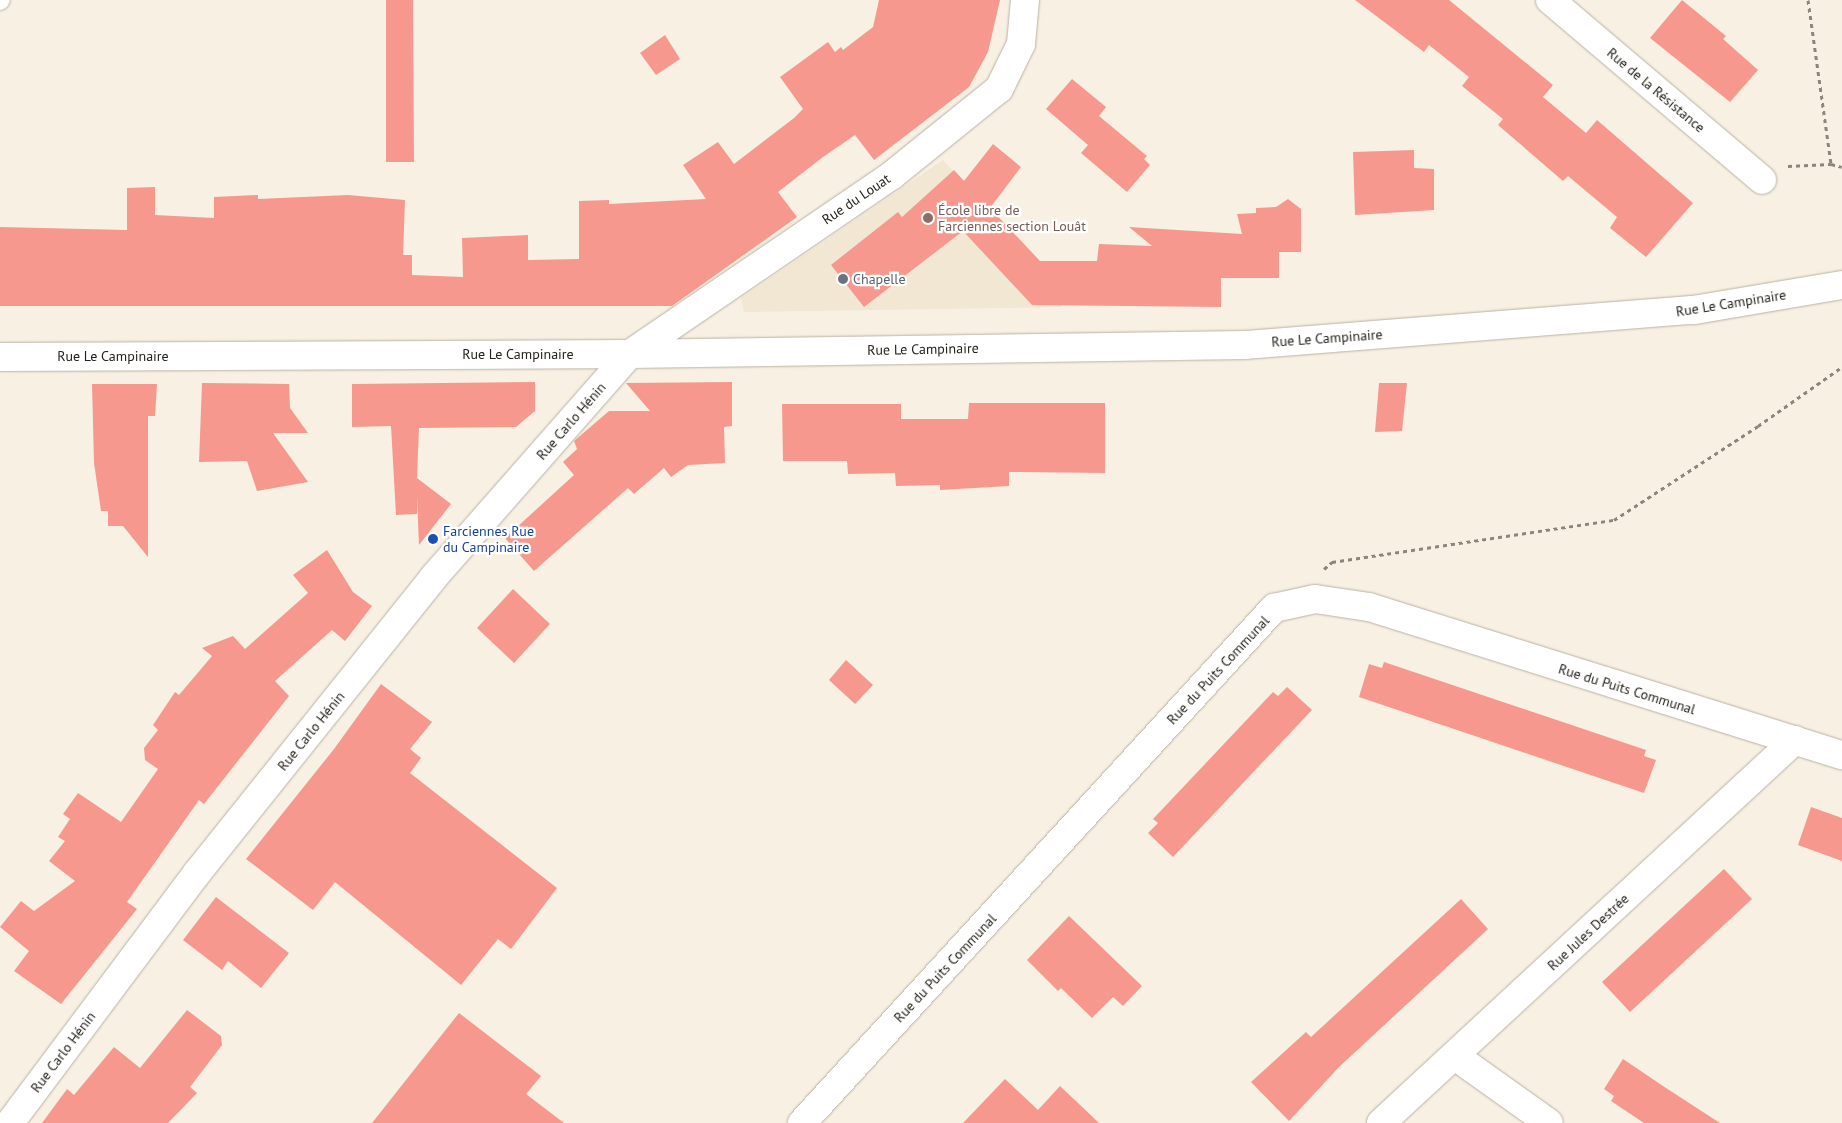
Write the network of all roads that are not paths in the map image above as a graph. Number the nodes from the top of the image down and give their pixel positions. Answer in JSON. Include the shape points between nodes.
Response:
{"nodes":[{"id":1,"x":1025,"y":0,"type":"edge"},
{"id":2,"x":1550,"y":0,"type":"edge"},
{"id":3,"x":1762,"y":180,"type":"road end"},
{"id":4,"x":1842,"y":285,"type":"edge"},
{"id":5,"x":630,"y":354,"type":"junction"},
{"id":6,"x":0,"y":357,"type":"edge"},
{"id":7,"x":1795,"y":740,"type":"junction"},
{"id":8,"x":1842,"y":755,"type":"edge"},
{"id":9,"x":1455,"y":1056,"type":"junction"},
{"id":10,"x":10,"y":1123,"type":"edge"},
{"id":11,"x":802,"y":1123,"type":"edge"},
{"id":12,"x":1381,"y":1123,"type":"edge"},
{"id":13,"x":1549,"y":1123,"type":"edge"}],
"edges":[{"from":1,"to":5,"type":"street","name":"Rue du Louat","via":[[1021,44],[999,89],[891,176]]},
{"from":2,"to":3,"type":"street","name":"Rue de la Résistance"},
{"from":4,"to":5,"type":"street","name":"Rue Le Campinaire","via":[[1694,310],[1245,345]]},
{"from":5,"to":6,"type":"street","name":"Rue Le Campinaire"},
{"from":5,"to":10,"type":"street","name":"Rue Carlo Hénin","via":[[433,578],[196,873]]},
{"from":7,"to":8,"type":"street","name":"Rue du Puits Communal"},
{"from":7,"to":9,"type":"street","name":"Rue Jules Destrée"},
{"from":7,"to":11,"type":"street","name":"Rue du Puits Communal","via":[[1369,607],[1315,599],[1274,608]]},
{"from":9,"to":12,"type":"street","name":"Rue Jules Destrée"},
{"from":9,"to":13,"type":"street"}]}
